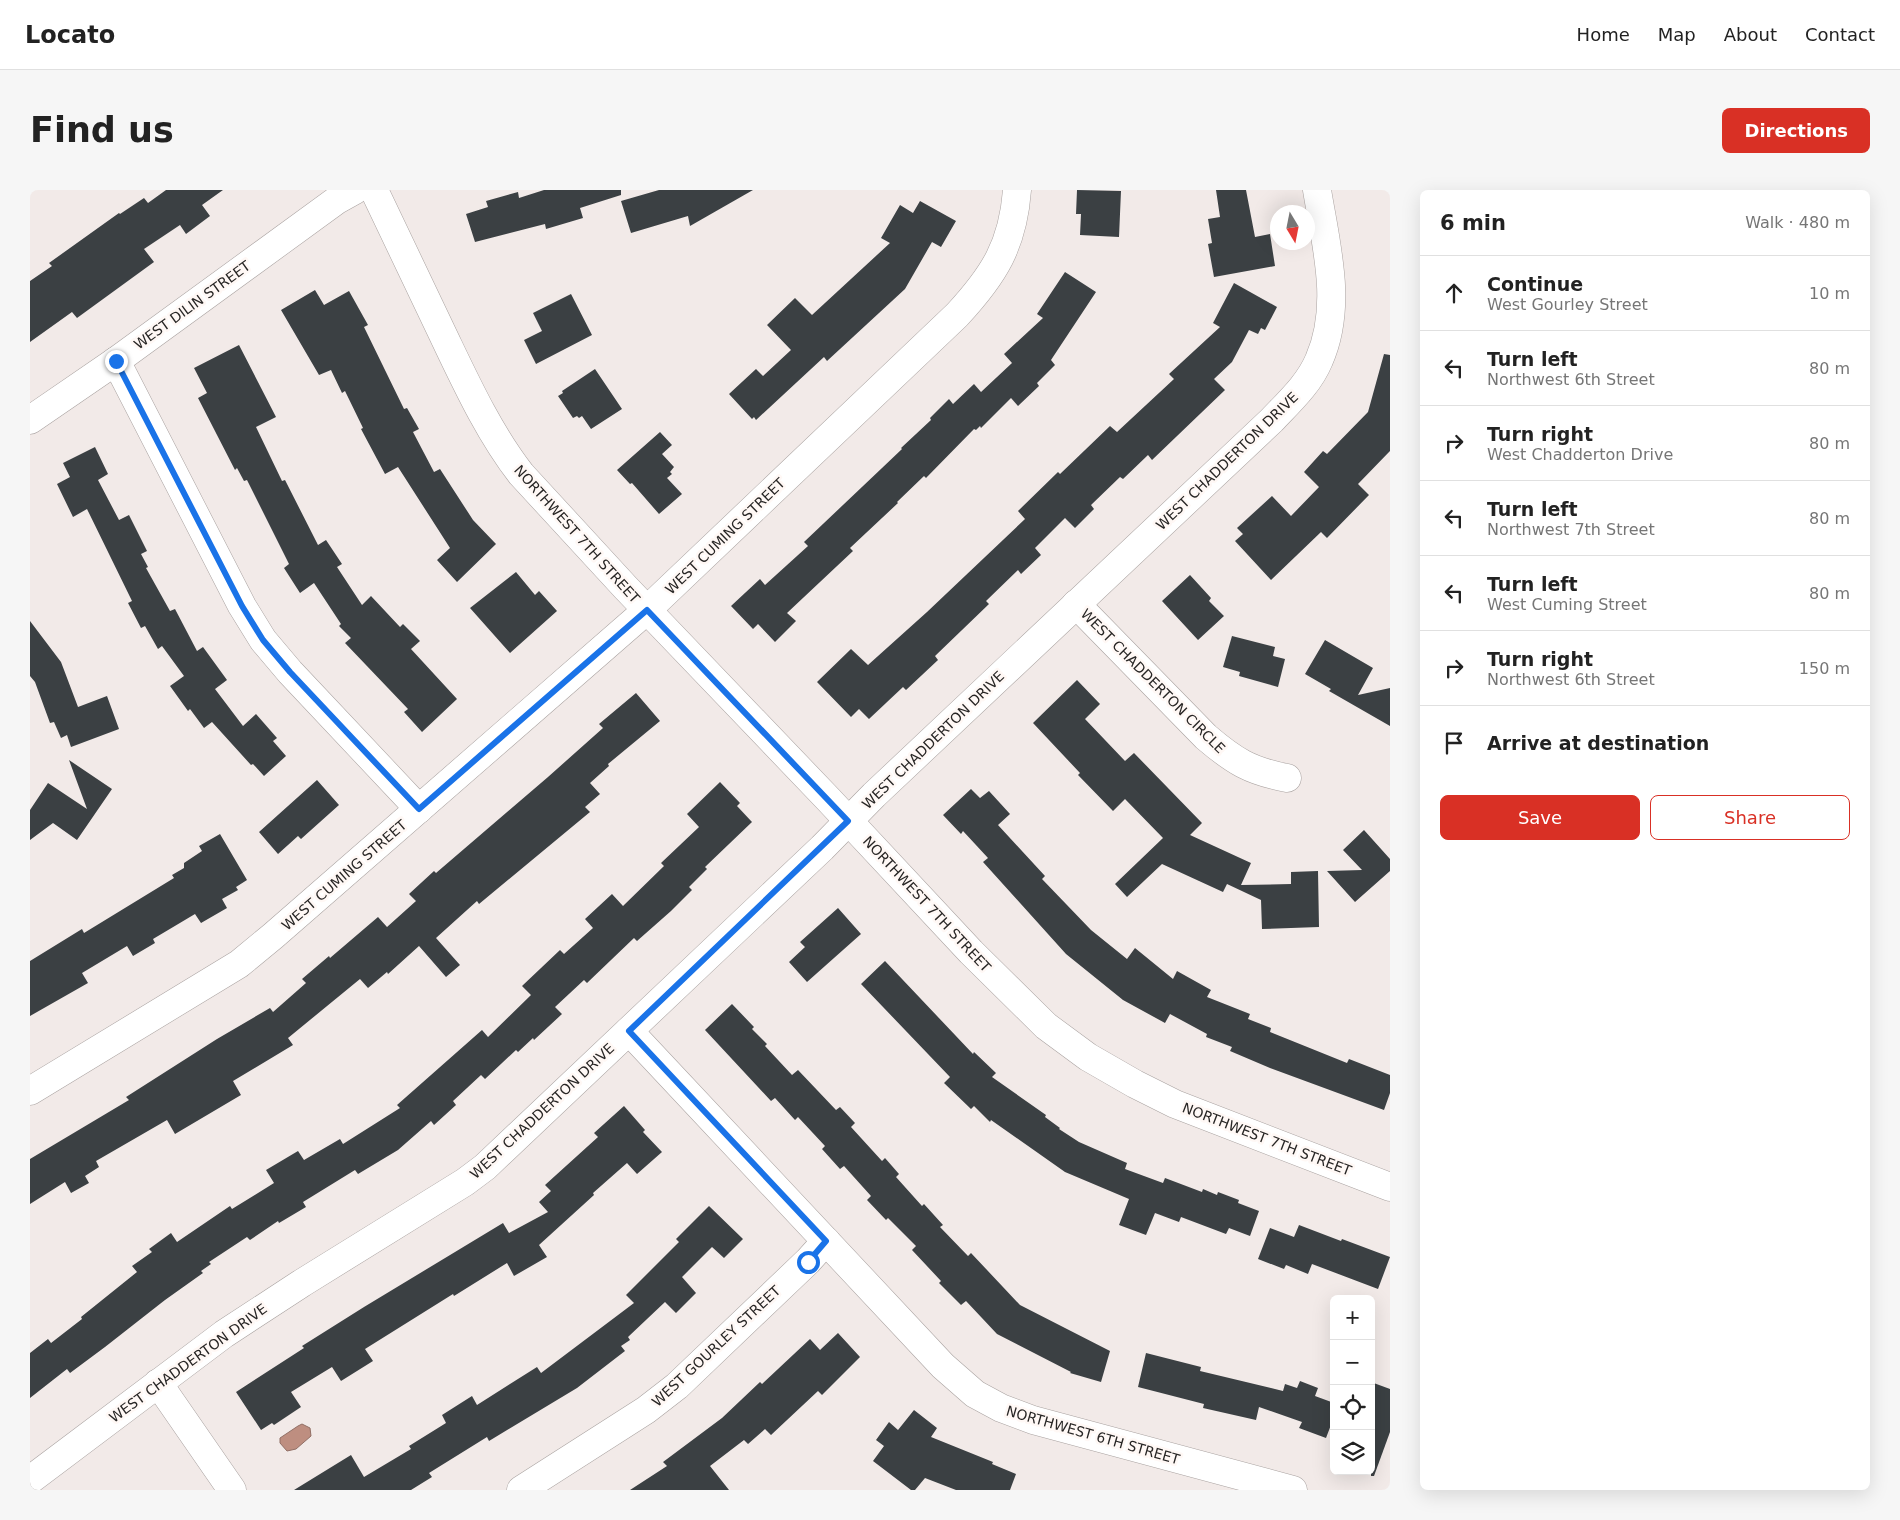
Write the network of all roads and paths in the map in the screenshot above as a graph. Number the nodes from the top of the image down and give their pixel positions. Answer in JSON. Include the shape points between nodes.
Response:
{"nodes":[{"id":1,"x":354,"y":190,"type":"edge"},
{"id":2,"x":374,"y":190,"type":"edge"},
{"id":3,"x":1017,"y":190,"type":"edge"},
{"id":4,"x":1317,"y":190,"type":"edge"},
{"id":5,"x":116,"y":361,"type":"junction"},
{"id":6,"x":30,"y":420,"type":"edge"},
{"id":7,"x":1076,"y":604,"type":"junction"},
{"id":8,"x":647,"y":610,"type":"junction"},
{"id":9,"x":1287,"y":778,"type":"dead end"},
{"id":10,"x":419,"y":809,"type":"junction"},
{"id":11,"x":848,"y":821,"type":"junction"},
{"id":12,"x":629,"y":1031,"type":"junction"},
{"id":13,"x":30,"y":1091,"type":"edge"},
{"id":14,"x":1390,"y":1188,"type":"edge"},
{"id":15,"x":826,"y":1241,"type":"junction"},
{"id":16,"x":158,"y":1383,"type":"junction"},
{"id":17,"x":30,"y":1480,"type":"edge"},
{"id":18,"x":232,"y":1490,"type":"edge"},
{"id":19,"x":521,"y":1490,"type":"edge"},
{"id":20,"x":1293,"y":1490,"type":"edge"}],
"edges":[{"from":1,"to":5,"type":"street","name":"WEST DILIN STREET"},
{"from":2,"to":8,"type":"street","name":"NORTHWEST 7TH STREET","via":[[458,365],[506,455]]},
{"from":3,"to":8,"type":"street","name":"WEST CUMING STREET","via":[[1008,240],[990,276],[957,315]]},
{"from":4,"to":7,"type":"street","name":"WEST CHADDERTON DRIVE","via":[[1330,267],[1332,302],[1328,332],[1319,361],[1300,391],[1272,420]]},
{"from":5,"to":6,"type":"street","name":"WEST DILIN STREET"},
{"from":5,"to":10,"type":"street","via":[[242,606],[263,640]]},
{"from":7,"to":9,"type":"street","name":"WEST CHADDERTON CIRCLE","via":[[1229,757],[1262,773]]},
{"from":7,"to":11,"type":"street","name":"WEST CHADDERTON DRIVE"},
{"from":8,"to":10,"type":"street","name":"WEST CUMING STREET"},
{"from":8,"to":11,"type":"street","name":"NORTHWEST 7TH STREET"},
{"from":10,"to":13,"type":"street","name":"WEST CUMING STREET","via":[[239,964]]},
{"from":11,"to":12,"type":"street","name":"WEST CHADDERTON DRIVE"},
{"from":11,"to":14,"type":"street","name":"NORTHWEST 7TH STREET","via":[[971,952],[1046,1026],[1088,1058],[1175,1104]]},
{"from":12,"to":15,"type":"street","name":"NORTHWEST 6TH STREET"},
{"from":12,"to":16,"type":"street","name":"WEST CHADDERTON DRIVE","via":[[485,1167],[465,1182],[302,1282]]},
{"from":15,"to":19,"type":"street","name":"WEST GOURLEY STREET","via":[[808,1262],[669,1392]]},
{"from":15,"to":20,"type":"street","name":"NORTHWEST 6TH STREET","via":[[943,1366],[976,1394],[1000,1408],[1033,1420]]},
{"from":16,"to":17,"type":"street","name":"WEST CHADDERTON DRIVE"},
{"from":16,"to":18,"type":"street"}]}
